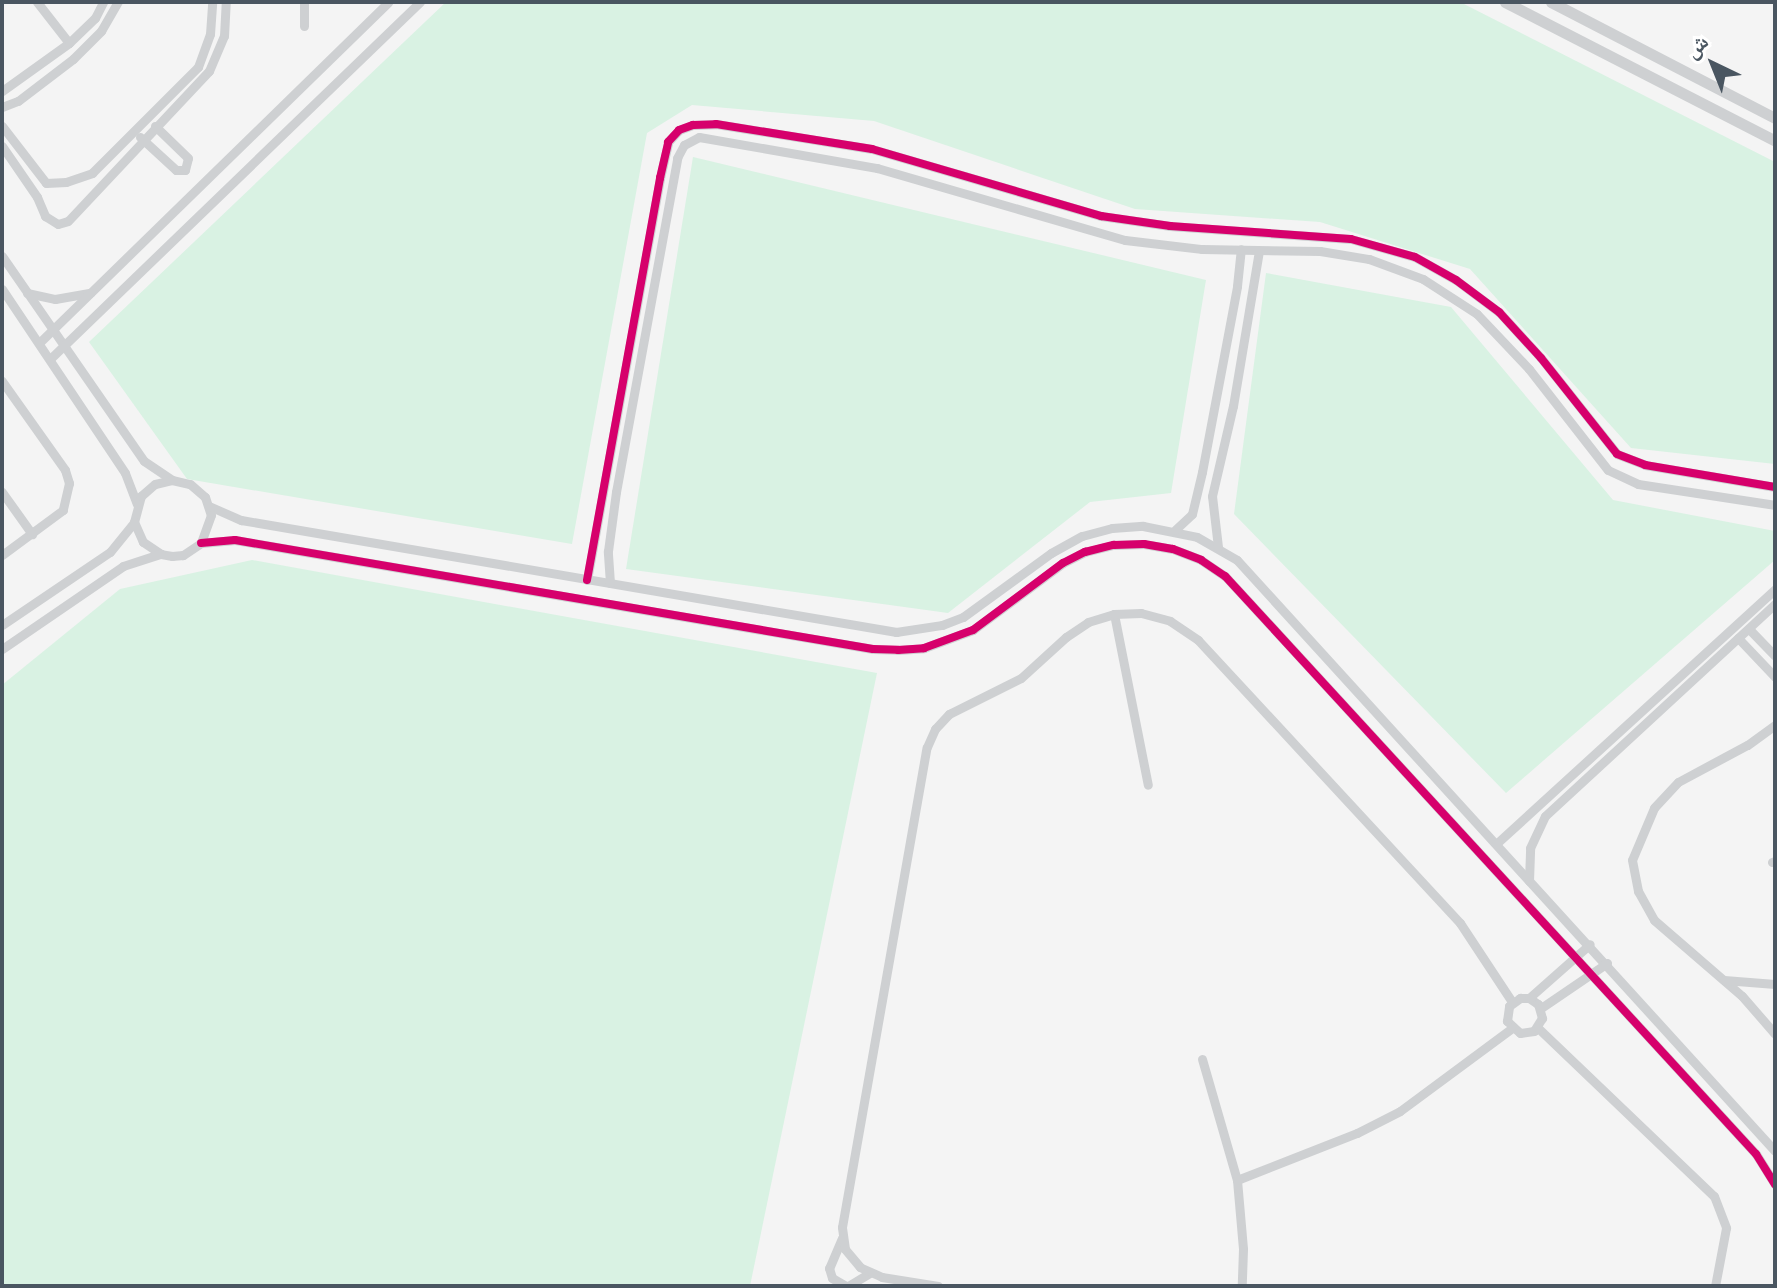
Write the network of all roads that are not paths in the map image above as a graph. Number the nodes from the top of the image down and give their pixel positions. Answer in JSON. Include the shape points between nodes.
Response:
{"nodes":[{"id":1,"x":37,"y":2,"type":"edge"},
{"id":2,"x":103,"y":2,"type":"edge"},
{"id":3,"x":118,"y":2,"type":"edge"},
{"id":4,"x":212,"y":2,"type":"edge"},
{"id":5,"x":226,"y":2,"type":"edge"},
{"id":6,"x":304,"y":2,"type":"edge"},
{"id":7,"x":388,"y":2,"type":"edge"},
{"id":8,"x":420,"y":2,"type":"edge"},
{"id":9,"x":1505,"y":2,"type":"edge"},
{"id":10,"x":1551,"y":2,"type":"edge"},
{"id":11,"x":304,"y":26,"type":"dead end"},
{"id":12,"x":69,"y":43,"type":"junction"},
{"id":13,"x":2,"y":91,"type":"edge"},
{"id":14,"x":2,"y":107,"type":"edge"},
{"id":15,"x":1775,"y":118,"type":"edge"},
{"id":16,"x":147,"y":119,"type":"junction"},
{"id":17,"x":2,"y":126,"type":"edge"},
{"id":18,"x":157,"y":128,"type":"junction"},
{"id":19,"x":135,"y":132,"type":"junction"},
{"id":20,"x":144,"y":141,"type":"junction"},
{"id":21,"x":1775,"y":141,"type":"edge"},
{"id":22,"x":2,"y":146,"type":"edge"},
{"id":23,"x":51,"y":184,"type":"junction"},
{"id":24,"x":37,"y":197,"type":"junction"},
{"id":25,"x":1241,"y":249,"type":"junction"},
{"id":26,"x":1259,"y":251,"type":"junction"},
{"id":27,"x":2,"y":256,"type":"edge"},
{"id":28,"x":2,"y":289,"type":"edge"},
{"id":29,"x":96,"y":290,"type":"junction"},
{"id":30,"x":27,"y":293,"type":"junction"},
{"id":31,"x":53,"y":330,"type":"junction"},
{"id":32,"x":39,"y":343,"type":"junction"},
{"id":33,"x":65,"y":347,"type":"junction"},
{"id":34,"x":50,"y":359,"type":"junction"},
{"id":35,"x":2,"y":381,"type":"edge"},
{"id":36,"x":172,"y":480,"type":"junction"},
{"id":37,"x":1775,"y":487,"type":"edge"},
{"id":38,"x":2,"y":492,"type":"edge"},
{"id":39,"x":137,"y":504,"type":"junction"},
{"id":40,"x":1775,"y":505,"type":"edge"},
{"id":41,"x":209,"y":506,"type":"junction"},
{"id":42,"x":134,"y":522,"type":"junction"},
{"id":43,"x":1175,"y":530,"type":"junction"},
{"id":44,"x":32,"y":534,"type":"junction"},
{"id":45,"x":201,"y":543,"type":"junction"},
{"id":46,"x":1218,"y":547,"type":"junction"},
{"id":47,"x":161,"y":554,"type":"junction"},
{"id":48,"x":2,"y":555,"type":"edge"},
{"id":49,"x":587,"y":580,"type":"junction"},
{"id":50,"x":610,"y":583,"type":"junction"},
{"id":51,"x":1775,"y":589,"type":"edge"},
{"id":52,"x":1775,"y":604,"type":"edge"},
{"id":53,"x":1114,"y":614,"type":"junction"},
{"id":54,"x":2,"y":625,"type":"edge"},
{"id":55,"x":1749,"y":629,"type":"junction"},
{"id":56,"x":1738,"y":638,"type":"junction"},
{"id":57,"x":2,"y":649,"type":"edge"},
{"id":58,"x":1775,"y":656,"type":"edge"},
{"id":59,"x":1775,"y":677,"type":"edge"},
{"id":60,"x":1775,"y":725,"type":"edge"},
{"id":61,"x":1148,"y":785,"type":"dead end"},
{"id":62,"x":1496,"y":844,"type":"junction"},
{"id":63,"x":1529,"y":881,"type":"junction"},
{"id":64,"x":1590,"y":944,"type":"junction"},
{"id":65,"x":1572,"y":957,"type":"junction"},
{"id":66,"x":1607,"y":963,"type":"junction"},
{"id":67,"x":1587,"y":975,"type":"junction"},
{"id":68,"x":1724,"y":980,"type":"junction"},
{"id":69,"x":1775,"y":984,"type":"edge"},
{"id":70,"x":1529,"y":998,"type":"junction"},
{"id":71,"x":1512,"y":1002,"type":"junction"},
{"id":72,"x":1541,"y":1008,"type":"junction"},
{"id":73,"x":1538,"y":1028,"type":"junction"},
{"id":74,"x":1511,"y":1029,"type":"junction"},
{"id":75,"x":1775,"y":1034,"type":"edge"},
{"id":76,"x":1202,"y":1059,"type":"dead end"},
{"id":77,"x":1775,"y":1151,"type":"edge"},
{"id":78,"x":1237,"y":1180,"type":"junction"},
{"id":79,"x":1775,"y":1184,"type":"edge"},
{"id":80,"x":842,"y":1238,"type":"junction"},
{"id":81,"x":870,"y":1273,"type":"junction"},
{"id":82,"x":844,"y":1286,"type":"edge"},
{"id":83,"x":938,"y":1286,"type":"edge"},
{"id":84,"x":1242,"y":1286,"type":"edge"},
{"id":85,"x":1715,"y":1286,"type":"edge"}],
"edges":[{"from":1,"to":12,"type":"street"},
{"from":2,"to":12,"type":"street","via":[[95,18]]},
{"from":3,"to":14,"type":"street","via":[[101,31],[73,59]]},
{"from":4,"to":16,"type":"street","via":[[210,34],[198,67]]},
{"from":5,"to":18,"type":"street","via":[[224,36],[209,71]]},
{"from":6,"to":11,"type":"street"},
{"from":7,"to":29,"type":"street"},
{"from":8,"to":33,"type":"street"},
{"from":9,"to":21,"type":"street"},
{"from":10,"to":15,"type":"street"},
{"from":12,"to":13,"type":"street"},
{"from":16,"to":18,"type":"street"},
{"from":16,"to":19,"type":"street"},
{"from":17,"to":23,"type":"street","via":[[41,180]]},
{"from":18,"to":20,"type":"street"},
{"from":18,"to":20,"type":"street","via":[[188,158],[187,167],[176,170]]},
{"from":19,"to":20,"type":"street"},
{"from":19,"to":23,"type":"street","via":[[92,173]]},
{"from":20,"to":24,"type":"street","via":[[68,221],[49,220]]},
{"from":22,"to":24,"type":"street"},
{"from":23,"to":24,"type":"street"},
{"from":25,"to":26,"type":"street"},
{"from":25,"to":43,"type":"street","via":[[1202,472],[1192,514]]},
{"from":25,"to":50,"type":"street","via":[[1125,240],[877,168],[755,145],[699,137],[690,141],[677,158],[616,492],[608,551]]},
{"from":26,"to":40,"type":"street","via":[[1357,257],[1423,279],[1477,314],[1529,369],[1608,470],[1638,484]]},
{"from":26,"to":46,"type":"street","via":[[1212,496]]},
{"from":27,"to":30,"type":"street"},
{"from":28,"to":32,"type":"street"},
{"from":29,"to":30,"type":"street","via":[[69,299]]},
{"from":29,"to":31,"type":"street"},
{"from":30,"to":31,"type":"street"},
{"from":31,"to":32,"type":"street"},
{"from":31,"to":33,"type":"street"},
{"from":32,"to":34,"type":"street"},
{"from":33,"to":34,"type":"street"},
{"from":33,"to":36,"type":"street","via":[[144,461]]},
{"from":34,"to":39,"type":"street","via":[[125,473]]},
{"from":35,"to":44,"type":"street","via":[[69,483],[63,510]]},
{"from":36,"to":39,"type":"street","via":[[147,489]]},
{"from":36,"to":41,"type":"street","via":[[190,484]]},
{"from":37,"to":49,"type":"street","via":[[1645,465],[1617,454],[1499,312],[1415,257],[1351,239],[1101,216],[872,149],[716,124],[693,125],[668,142]]},
{"from":38,"to":44,"type":"street"},
{"from":39,"to":42,"type":"street"},
{"from":41,"to":45,"type":"street","via":[[210,525]]},
{"from":41,"to":49,"type":"street","via":[[241,520]]},
{"from":42,"to":47,"type":"street","via":[[143,542]]},
{"from":42,"to":54,"type":"street","via":[[110,552]]},
{"from":43,"to":46,"type":"street"},
{"from":43,"to":50,"type":"street","via":[[1143,526],[1082,536],[1051,553],[983,606],[919,630],[873,630]]},
{"from":44,"to":48,"type":"street"},
{"from":45,"to":47,"type":"street","via":[[183,555]]},
{"from":45,"to":65,"type":"street","via":[[235,540],[898,650],[924,648],[973,630],[1085,552],[1114,545],[1173,549],[1225,576]]},
{"from":46,"to":62,"type":"street","via":[[1237,560]]},
{"from":47,"to":57,"type":"street","via":[[123,566]]},
{"from":49,"to":50,"type":"street"},
{"from":51,"to":62,"type":"street"},
{"from":52,"to":55,"type":"street"},
{"from":53,"to":61,"type":"street"},
{"from":53,"to":71,"type":"street","via":[[1156,616],[1198,640],[1460,923]]},
{"from":53,"to":80,"type":"street","via":[[1076,629],[1021,678],[957,708],[930,738]]},
{"from":55,"to":56,"type":"street"},
{"from":55,"to":58,"type":"street"},
{"from":56,"to":59,"type":"street"},
{"from":56,"to":63,"type":"street","via":[[1545,816],[1530,848]]},
{"from":60,"to":68,"type":"street","via":[[1678,782],[1654,808],[1632,860],[1638,891],[1654,920]]},
{"from":62,"to":63,"type":"street"},
{"from":63,"to":64,"type":"street"},
{"from":64,"to":65,"type":"street"},
{"from":64,"to":66,"type":"street"},
{"from":65,"to":67,"type":"street"},
{"from":65,"to":70,"type":"street"},
{"from":66,"to":67,"type":"street"},
{"from":66,"to":77,"type":"street"},
{"from":67,"to":72,"type":"street"},
{"from":67,"to":79,"type":"street","via":[[1756,1154]]},
{"from":68,"to":69,"type":"street"},
{"from":68,"to":75,"type":"street"},
{"from":70,"to":71,"type":"street"},
{"from":70,"to":72,"type":"street"},
{"from":71,"to":74,"type":"street","via":[[1506,1013]]},
{"from":72,"to":73,"type":"street"},
{"from":73,"to":74,"type":"street","via":[[1525,1034]]},
{"from":73,"to":85,"type":"street","via":[[1714,1196],[1726,1228]]},
{"from":74,"to":78,"type":"street","via":[[1400,1111]]},
{"from":76,"to":78,"type":"street"},
{"from":78,"to":84,"type":"street"},
{"from":80,"to":81,"type":"street","via":[[851,1259]]},
{"from":80,"to":82,"type":"street","via":[[829,1268],[832,1278]]},
{"from":81,"to":82,"type":"street"},
{"from":81,"to":83,"type":"street"}]}
